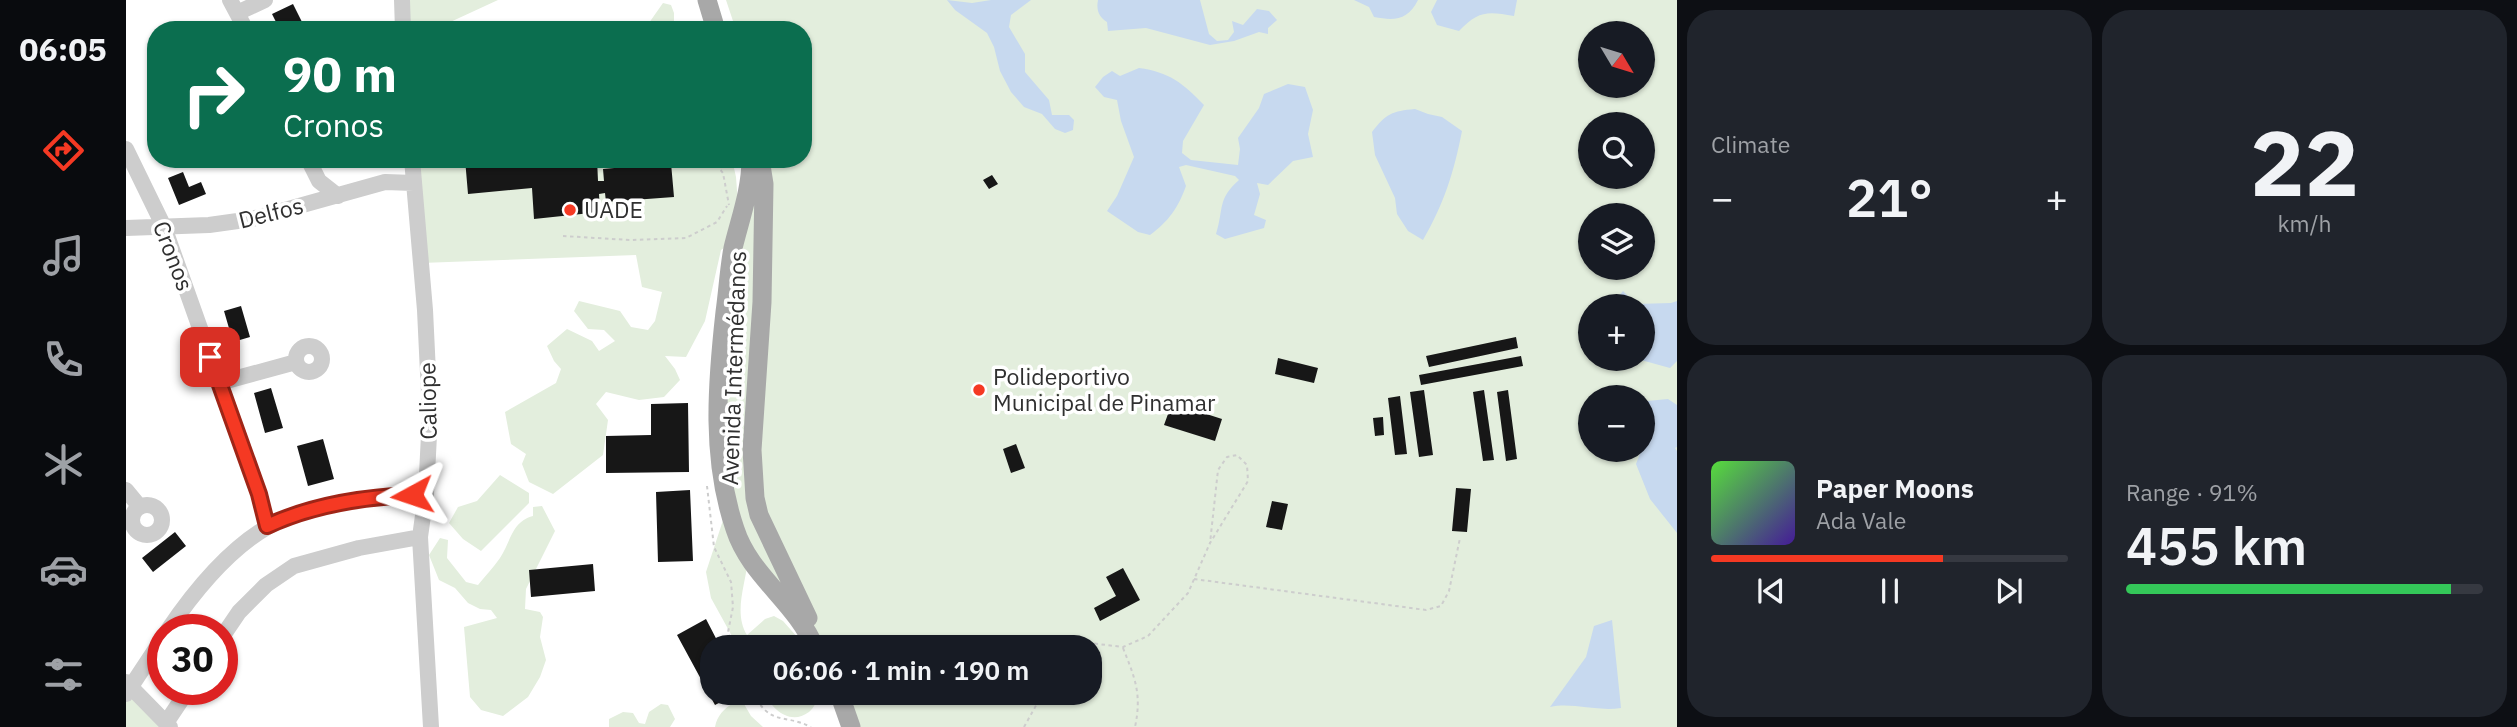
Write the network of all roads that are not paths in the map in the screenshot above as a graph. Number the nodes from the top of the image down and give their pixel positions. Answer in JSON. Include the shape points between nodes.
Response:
{"nodes":[{"id":1,"x":265,"y":0,"type":"edge"},
{"id":2,"x":401,"y":0,"type":"edge"},
{"id":3,"x":709,"y":0,"type":"edge"},
{"id":4,"x":234,"y":6,"type":"edge"},
{"id":5,"x":402,"y":21,"type":"edge"},
{"id":6,"x":715,"y":21,"type":"edge"},
{"id":7,"x":126,"y":149,"type":"edge"},
{"id":8,"x":311,"y":168,"type":"edge"},
{"id":9,"x":312,"y":168,"type":"edge"},
{"id":10,"x":413,"y":168,"type":"edge"},
{"id":11,"x":750,"y":168,"type":"edge"},
{"id":12,"x":761,"y":168,"type":"edge"},
{"id":13,"x":414,"y":183,"type":"junction"},
{"id":14,"x":338,"y":196,"type":"junction"},
{"id":15,"x":307,"y":204,"type":"junction"},
{"id":16,"x":164,"y":227,"type":"junction"},
{"id":17,"x":126,"y":228,"type":"edge"},
{"id":18,"x":296,"y":362,"type":"dead end"},
{"id":19,"x":219,"y":383,"type":"junction"},
{"id":20,"x":126,"y":490,"type":"edge"},
{"id":21,"x":426,"y":494,"type":"junction"},
{"id":22,"x":140,"y":507,"type":"dead end"},
{"id":23,"x":267,"y":526,"type":"junction"},
{"id":24,"x":420,"y":537,"type":"junction"},
{"id":25,"x":181,"y":614,"type":"edge"},
{"id":26,"x":238,"y":614,"type":"edge"},
{"id":27,"x":808,"y":635,"type":"edge"},
{"id":28,"x":815,"y":635,"type":"edge"},
{"id":29,"x":147,"y":660,"type":"edge"},
{"id":30,"x":127,"y":687,"type":"edge"},
{"id":31,"x":179,"y":705,"type":"edge"},
{"id":32,"x":836,"y":705,"type":"edge"},
{"id":33,"x":843,"y":705,"type":"edge"},
{"id":34,"x":168,"y":725,"type":"edge"},
{"id":35,"x":431,"y":727,"type":"edge"},
{"id":36,"x":844,"y":727,"type":"edge"},
{"id":37,"x":851,"y":727,"type":"edge"}],
"edges":[{"from":1,"to":4,"type":"street"},
{"from":2,"to":5,"type":"street"},
{"from":3,"to":6,"type":"main road"},
{"from":7,"to":16,"type":"street","name":"Cronos"},
{"from":8,"to":15,"type":"street","via":[[313,194]]},
{"from":9,"to":14,"type":"street","via":[[319,181]]},
{"from":10,"to":13,"type":"street","name":"Caliope"},
{"from":11,"to":27,"type":"main road","name":"Avenida Intermédanos","via":[[733,250],[717,381],[722,465],[742,549]]},
{"from":12,"to":28,"type":"main road","name":"Avenida Intermédanos","via":[[762,302],[752,450],[755,498]]},
{"from":13,"to":14,"type":"street","name":"Delfos","via":[[386,182]]},
{"from":13,"to":21,"type":"street","name":"Caliope","via":[[430,415]]},
{"from":14,"to":15,"type":"street","name":"Delfos"},
{"from":15,"to":16,"type":"street","name":"Delfos","via":[[230,223]]},
{"from":16,"to":17,"type":"street","name":"Delfos"},
{"from":16,"to":19,"type":"street","name":"Cronos"},
{"from":18,"to":19,"type":"street"},
{"from":19,"to":23,"type":"street","name":"Cronos"},
{"from":20,"to":22,"type":"street"},
{"from":21,"to":23,"type":"street","via":[[341,503]]},
{"from":21,"to":24,"type":"street","name":"Caliope"},
{"from":23,"to":25,"type":"street","via":[[219,565]]},
{"from":24,"to":26,"type":"street","via":[[294,566]]},
{"from":24,"to":35,"type":"street","name":"Caliope"},
{"from":29,"to":30,"type":"street"},
{"from":30,"to":34,"type":"street"},
{"from":31,"to":34,"type":"street"},
{"from":32,"to":36,"type":"main road"},
{"from":33,"to":37,"type":"main road"}]}
